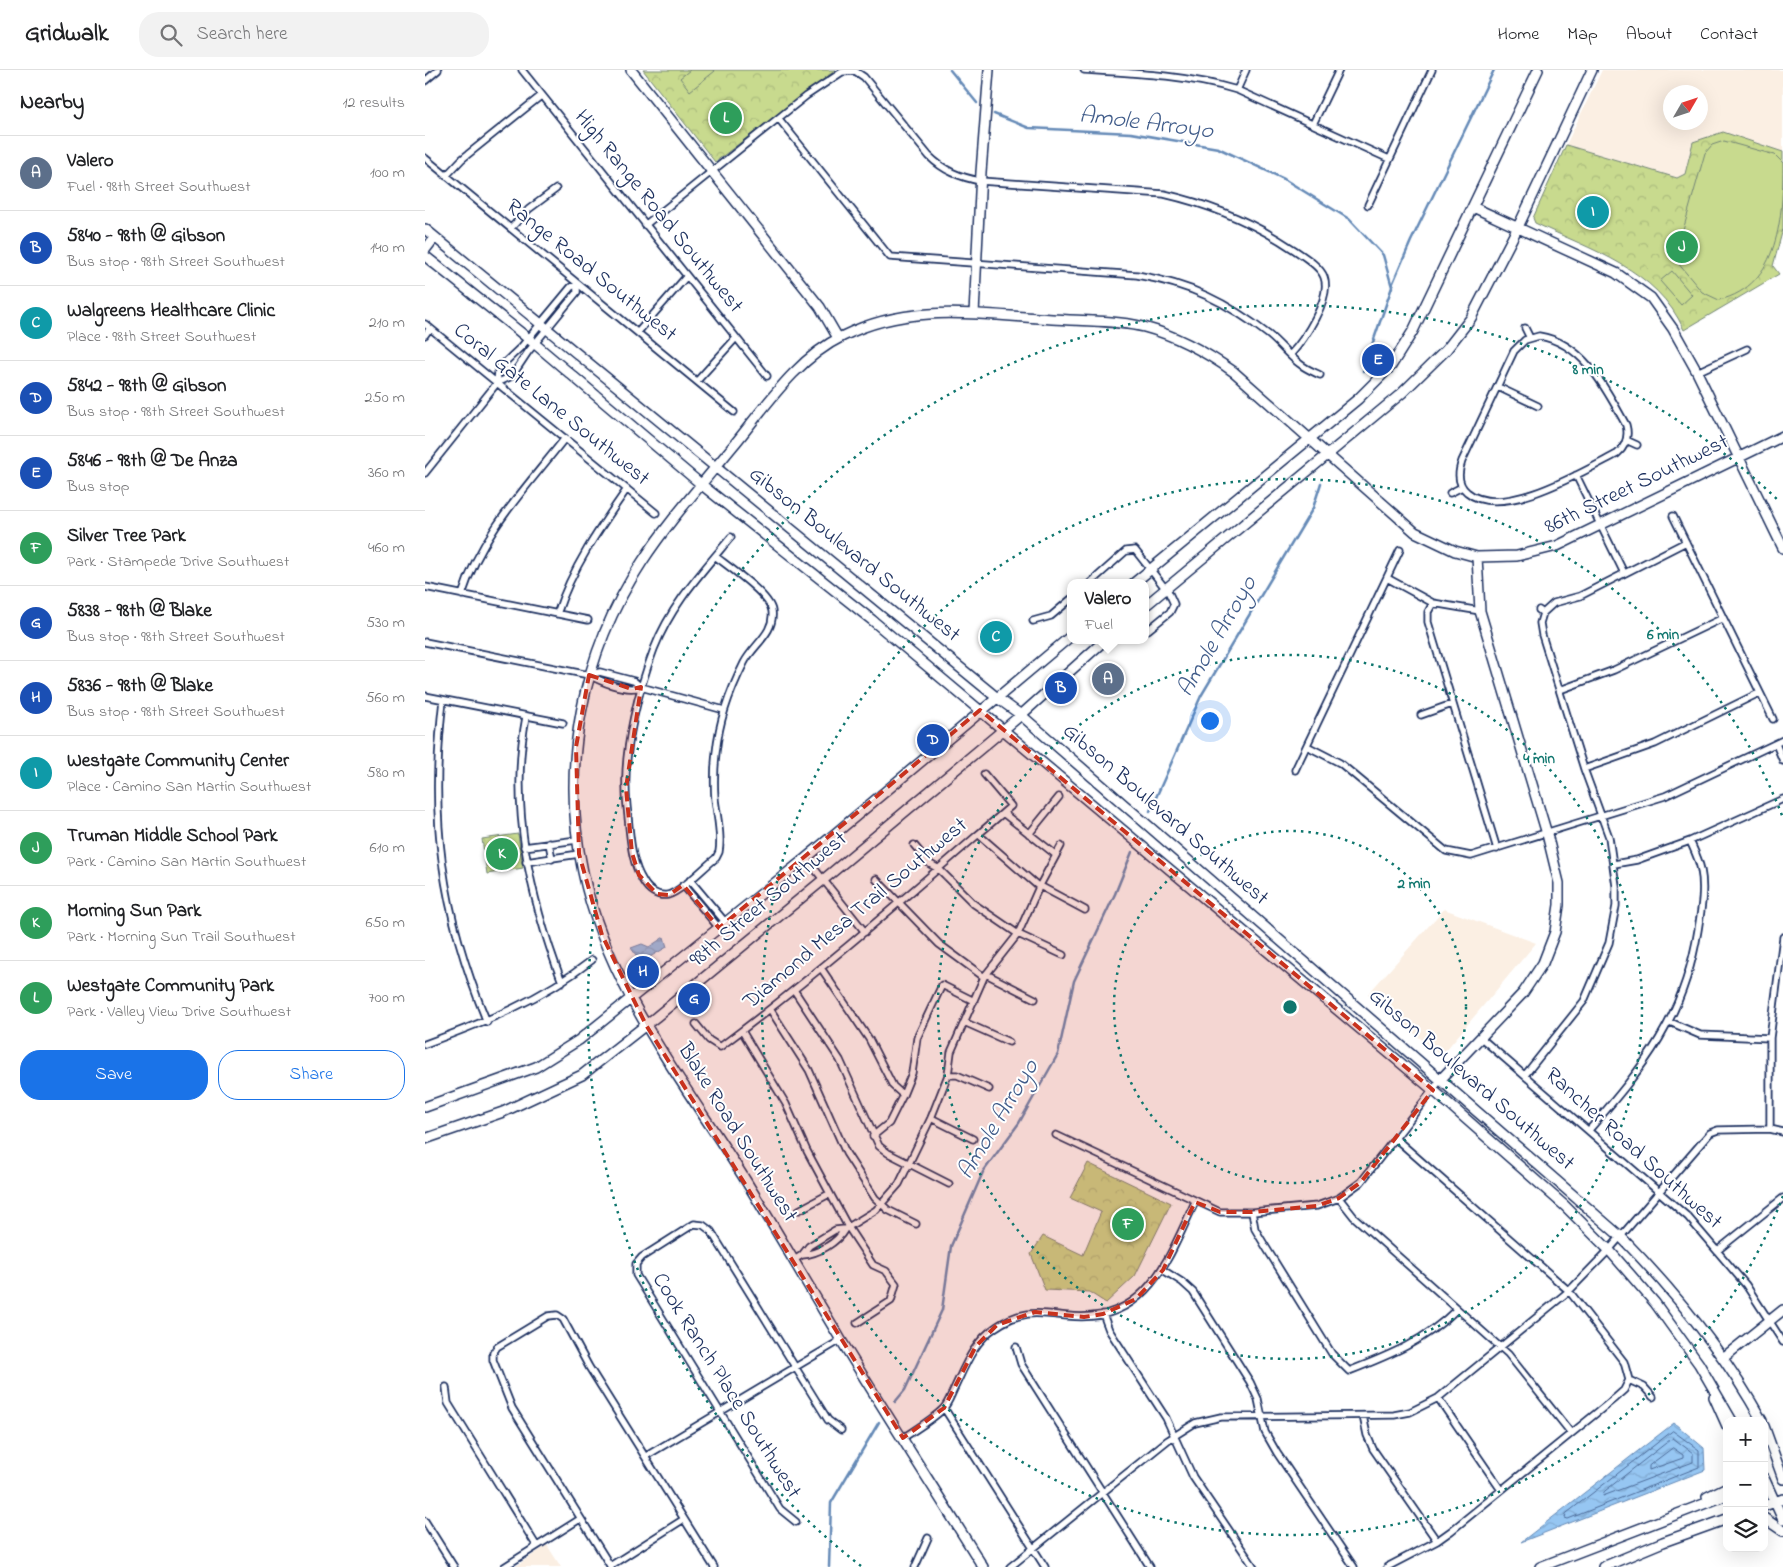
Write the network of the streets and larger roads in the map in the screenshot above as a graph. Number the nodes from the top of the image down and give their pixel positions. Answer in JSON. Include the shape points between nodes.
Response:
{"nodes":[{"id":1,"x":438,"y":70,"type":"edge"},
{"id":2,"x":522,"y":70,"type":"edge"},
{"id":3,"x":631,"y":70,"type":"edge"},
{"id":4,"x":989,"y":70,"type":"edge"},
{"id":5,"x":1084,"y":70,"type":"edge"},
{"id":6,"x":1246,"y":70,"type":"edge"},
{"id":7,"x":1339,"y":70,"type":"edge"},
{"id":8,"x":1432,"y":70,"type":"edge"},
{"id":9,"x":1539,"y":70,"type":"edge"},
{"id":10,"x":1592,"y":70,"type":"edge"},
{"id":11,"x":855,"y":71,"type":"edge"},
{"id":12,"x":425,"y":81,"type":"edge"},
{"id":13,"x":1237,"y":90,"type":"junction"},
{"id":14,"x":542,"y":95,"type":"junction"},
{"id":15,"x":779,"y":119,"type":"junction"},
{"id":16,"x":1313,"y":124,"type":"junction"},
{"id":17,"x":425,"y":158,"type":"edge"},
{"id":18,"x":1389,"y":160,"type":"junction"},
{"id":19,"x":713,"y":172,"type":"junction"},
{"id":20,"x":446,"y":176,"type":"junction"},
{"id":21,"x":980,"y":181,"type":"junction"},
{"id":22,"x":556,"y":189,"type":"dead end"},
{"id":23,"x":1368,"y":206,"type":"dead end"},
{"id":24,"x":1473,"y":207,"type":"junction"},
{"id":25,"x":645,"y":225,"type":"junction"},
{"id":26,"x":1519,"y":227,"type":"junction"},
{"id":27,"x":511,"y":228,"type":"junction"},
{"id":28,"x":425,"y":229,"type":"edge"},
{"id":29,"x":435,"y":237,"type":"junction"},
{"id":30,"x":425,"y":250,"type":"edge"},
{"id":31,"x":425,"y":256,"type":"edge"},
{"id":32,"x":978,"y":264,"type":"junction"},
{"id":33,"x":686,"y":277,"type":"junction"},
{"id":34,"x":577,"y":284,"type":"junction"},
{"id":35,"x":974,"y":314,"type":"junction"},
{"id":36,"x":425,"y":324,"type":"edge"},
{"id":37,"x":544,"y":326,"type":"junction"},
{"id":38,"x":431,"y":328,"type":"junction"},
{"id":39,"x":1525,"y":328,"type":"dead end"},
{"id":40,"x":638,"y":332,"type":"junction"},
{"id":41,"x":425,"y":335,"type":"edge"},
{"id":42,"x":736,"y":338,"type":"junction"},
{"id":43,"x":838,"y":338,"type":"junction"},
{"id":44,"x":1530,"y":338,"type":"junction"},
{"id":45,"x":531,"y":341,"type":"junction"},
{"id":46,"x":1747,"y":349,"type":"dead end"},
{"id":47,"x":1290,"y":355,"type":"junction"},
{"id":48,"x":507,"y":361,"type":"junction"},
{"id":49,"x":516,"y":369,"type":"junction"},
{"id":50,"x":1697,"y":372,"type":"junction"},
{"id":51,"x":767,"y":376,"type":"dead end"},
{"id":52,"x":1320,"y":376,"type":"dead end"},
{"id":53,"x":697,"y":381,"type":"junction"},
{"id":54,"x":497,"y":383,"type":"junction"},
{"id":55,"x":1497,"y":387,"type":"junction"},
{"id":56,"x":1538,"y":406,"type":"dead end"},
{"id":57,"x":734,"y":412,"type":"dead end"},
{"id":58,"x":1783,"y":436,"type":"edge"},
{"id":59,"x":565,"y":438,"type":"junction"},
{"id":60,"x":1308,"y":439,"type":"junction"},
{"id":61,"x":1626,"y":440,"type":"junction"},
{"id":62,"x":1637,"y":445,"type":"dead end"},
{"id":63,"x":1327,"y":456,"type":"junction"},
{"id":64,"x":1739,"y":457,"type":"junction"},
{"id":65,"x":716,"y":467,"type":"junction"},
{"id":66,"x":425,"y":473,"type":"edge"},
{"id":67,"x":1576,"y":475,"type":"junction"},
{"id":68,"x":702,"y":485,"type":"junction"},
{"id":69,"x":1462,"y":487,"type":"junction"},
{"id":70,"x":627,"y":489,"type":"junction"},
{"id":71,"x":1450,"y":493,"type":"dead end"},
{"id":72,"x":656,"y":513,"type":"dead end"},
{"id":73,"x":1673,"y":516,"type":"dead end"},
{"id":74,"x":1601,"y":526,"type":"junction"},
{"id":75,"x":731,"y":537,"type":"dead end"},
{"id":76,"x":1686,"y":542,"type":"junction"},
{"id":77,"x":1783,"y":548,"type":"edge"},
{"id":78,"x":1400,"y":550,"type":"dead end"},
{"id":79,"x":715,"y":556,"type":"junction"},
{"id":80,"x":1477,"y":558,"type":"junction"},
{"id":81,"x":1151,"y":569,"type":"junction"},
{"id":82,"x":1624,"y":573,"type":"junction"},
{"id":83,"x":1387,"y":578,"type":"junction"},
{"id":84,"x":1094,"y":579,"type":"edge"},
{"id":85,"x":1139,"y":579,"type":"edge"},
{"id":86,"x":425,"y":587,"type":"edge"},
{"id":87,"x":1165,"y":589,"type":"junction"},
{"id":88,"x":462,"y":595,"type":"junction"},
{"id":89,"x":1067,"y":602,"type":"edge"},
{"id":90,"x":1149,"y":603,"type":"edge"},
{"id":91,"x":1433,"y":604,"type":"junction"},
{"id":92,"x":1481,"y":611,"type":"junction"},
{"id":93,"x":557,"y":614,"type":"junction"},
{"id":94,"x":1723,"y":618,"type":"junction"},
{"id":95,"x":588,"y":620,"type":"dead end"},
{"id":96,"x":1033,"y":621,"type":"dead end"},
{"id":97,"x":1149,"y":629,"type":"edge"},
{"id":98,"x":1067,"y":639,"type":"edge"},
{"id":99,"x":425,"y":642,"type":"edge"},
{"id":100,"x":1101,"y":644,"type":"edge"},
{"id":101,"x":589,"y":675,"type":"junction"},
{"id":102,"x":615,"y":676,"type":"junction"},
{"id":103,"x":612,"y":684,"type":"junction"},
{"id":104,"x":641,"y":687,"type":"junction"},
{"id":105,"x":1559,"y":690,"type":"junction"},
{"id":106,"x":1759,"y":693,"type":"junction"},
{"id":107,"x":425,"y":696,"type":"edge"},
{"id":108,"x":996,"y":697,"type":"junction"},
{"id":109,"x":443,"y":700,"type":"junction"},
{"id":110,"x":1452,"y":704,"type":"junction"},
{"id":111,"x":724,"y":710,"type":"junction"},
{"id":112,"x":980,"y":710,"type":"junction"},
{"id":113,"x":1421,"y":714,"type":"dead end"},
{"id":114,"x":1021,"y":715,"type":"junction"},
{"id":115,"x":526,"y":717,"type":"junction"},
{"id":116,"x":1773,"y":719,"type":"dead end"},
{"id":117,"x":563,"y":723,"type":"dead end"},
{"id":118,"x":1002,"y":730,"type":"junction"},
{"id":119,"x":1783,"y":740,"type":"edge"},
{"id":120,"x":1776,"y":744,"type":"junction"},
{"id":121,"x":1307,"y":746,"type":"junction"},
{"id":122,"x":1783,"y":761,"type":"edge"},
{"id":123,"x":1585,"y":769,"type":"junction"},
{"id":124,"x":1295,"y":770,"type":"dead end"},
{"id":125,"x":984,"y":774,"type":"dead end"},
{"id":126,"x":1059,"y":798,"type":"dead end"},
{"id":127,"x":1783,"y":798,"type":"edge"},
{"id":128,"x":1003,"y":813,"type":"junction"},
{"id":129,"x":1602,"y":817,"type":"junction"},
{"id":130,"x":1029,"y":834,"type":"junction"},
{"id":131,"x":1547,"y":834,"type":"junction"},
{"id":132,"x":979,"y":835,"type":"junction"},
{"id":133,"x":577,"y":840,"type":"junction"},
{"id":134,"x":1690,"y":841,"type":"junction"},
{"id":135,"x":549,"y":843,"type":"junction"},
{"id":136,"x":914,"y":845,"type":"dead end"},
{"id":137,"x":1061,"y":846,"type":"dead end"},
{"id":138,"x":524,"y":847,"type":"junction"},
{"id":139,"x":1497,"y":849,"type":"junction"},
{"id":140,"x":579,"y":854,"type":"junction"},
{"id":141,"x":1056,"y":855,"type":"junction"},
{"id":142,"x":806,"y":858,"type":"junction"},
{"id":143,"x":552,"y":859,"type":"junction"},
{"id":144,"x":526,"y":862,"type":"junction"},
{"id":145,"x":1614,"y":864,"type":"junction"},
{"id":146,"x":939,"y":869,"type":"junction"},
{"id":147,"x":876,"y":879,"type":"dead end"},
{"id":148,"x":689,"y":880,"type":"junction"},
{"id":149,"x":823,"y":880,"type":"junction"},
{"id":150,"x":683,"y":885,"type":"junction"},
{"id":151,"x":1039,"y":886,"type":"junction"},
{"id":152,"x":900,"y":902,"type":"junction"},
{"id":153,"x":711,"y":905,"type":"junction"},
{"id":154,"x":705,"y":910,"type":"junction"},
{"id":155,"x":1085,"y":910,"type":"dead end"},
{"id":156,"x":723,"y":926,"type":"junction"},
{"id":157,"x":865,"y":932,"type":"junction"},
{"id":158,"x":1018,"y":934,"type":"junction"},
{"id":159,"x":1783,"y":936,"type":"edge"},
{"id":160,"x":1782,"y":951,"type":"edge"},
{"id":161,"x":1063,"y":955,"type":"dead end"},
{"id":162,"x":592,"y":960,"type":"dead end"},
{"id":163,"x":821,"y":968,"type":"junction"},
{"id":164,"x":985,"y":975,"type":"junction"},
{"id":165,"x":562,"y":982,"type":"junction"},
{"id":166,"x":794,"y":990,"type":"junction"},
{"id":167,"x":1035,"y":999,"type":"dead end"},
{"id":168,"x":632,"y":1000,"type":"junction"},
{"id":169,"x":974,"y":1001,"type":"junction"},
{"id":170,"x":770,"y":1009,"type":"junction"},
{"id":171,"x":487,"y":1022,"type":"junction"},
{"id":172,"x":964,"y":1022,"type":"junction"},
{"id":173,"x":1670,"y":1022,"type":"junction"},
{"id":174,"x":696,"y":1024,"type":"dead end"},
{"id":175,"x":646,"y":1025,"type":"junction"},
{"id":176,"x":742,"y":1031,"type":"junction"},
{"id":177,"x":1480,"y":1037,"type":"junction"},
{"id":178,"x":1770,"y":1038,"type":"junction"},
{"id":179,"x":1009,"y":1042,"type":"dead end"},
{"id":180,"x":425,"y":1044,"type":"edge"},
{"id":181,"x":948,"y":1075,"type":"junction"},
{"id":182,"x":1525,"y":1075,"type":"junction"},
{"id":183,"x":1441,"y":1078,"type":"junction"},
{"id":184,"x":989,"y":1090,"type":"dead end"},
{"id":185,"x":1433,"y":1090,"type":"junction"},
{"id":186,"x":903,"y":1095,"type":"junction"},
{"id":187,"x":425,"y":1107,"type":"edge"},
{"id":188,"x":931,"y":1118,"type":"junction"},
{"id":189,"x":1771,"y":1129,"type":"junction"},
{"id":190,"x":1589,"y":1130,"type":"junction"},
{"id":191,"x":1783,"y":1132,"type":"edge"},
{"id":192,"x":1057,"y":1135,"type":"dead end"},
{"id":193,"x":873,"y":1136,"type":"junction"},
{"id":194,"x":425,"y":1139,"type":"edge"},
{"id":195,"x":973,"y":1139,"type":"dead end"},
{"id":196,"x":1395,"y":1140,"type":"junction"},
{"id":197,"x":909,"y":1164,"type":"junction"},
{"id":198,"x":949,"y":1184,"type":"dead end"},
{"id":199,"x":1659,"y":1190,"type":"junction"},
{"id":200,"x":829,"y":1194,"type":"junction"},
{"id":201,"x":1339,"y":1198,"type":"junction"},
{"id":202,"x":1783,"y":1198,"type":"edge"},
{"id":203,"x":1195,"y":1202,"type":"junction"},
{"id":204,"x":882,"y":1205,"type":"junction"},
{"id":205,"x":799,"y":1210,"type":"dead end"},
{"id":206,"x":1252,"y":1212,"type":"junction"},
{"id":207,"x":916,"y":1224,"type":"dead end"},
{"id":208,"x":847,"y":1228,"type":"junction"},
{"id":209,"x":1620,"y":1236,"type":"junction"},
{"id":210,"x":823,"y":1237,"type":"junction"},
{"id":211,"x":828,"y":1245,"type":"junction"},
{"id":212,"x":1609,"y":1250,"type":"junction"},
{"id":213,"x":1717,"y":1250,"type":"junction"},
{"id":214,"x":798,"y":1257,"type":"junction"},
{"id":215,"x":1163,"y":1270,"type":"junction"},
{"id":216,"x":1569,"y":1291,"type":"junction"},
{"id":217,"x":1457,"y":1309,"type":"junction"},
{"id":218,"x":1783,"y":1310,"type":"edge"},
{"id":219,"x":1103,"y":1314,"type":"junction"},
{"id":220,"x":1770,"y":1321,"type":"junction"},
{"id":221,"x":857,"y":1323,"type":"dead end"},
{"id":222,"x":841,"y":1340,"type":"junction"},
{"id":223,"x":1783,"y":1342,"type":"edge"},
{"id":224,"x":1016,"y":1347,"type":"dead end"},
{"id":225,"x":1501,"y":1347,"type":"junction"},
{"id":226,"x":1723,"y":1358,"type":"junction"},
{"id":227,"x":795,"y":1366,"type":"junction"},
{"id":228,"x":1629,"y":1380,"type":"junction"},
{"id":229,"x":1708,"y":1380,"type":"junction"},
{"id":230,"x":446,"y":1387,"type":"dead end"},
{"id":231,"x":1653,"y":1397,"type":"dead end"},
{"id":232,"x":1438,"y":1398,"type":"junction"},
{"id":233,"x":944,"y":1408,"type":"junction"},
{"id":234,"x":719,"y":1410,"type":"junction"},
{"id":235,"x":1262,"y":1416,"type":"junction"},
{"id":236,"x":1363,"y":1416,"type":"junction"},
{"id":237,"x":1730,"y":1417,"type":"edge"},
{"id":238,"x":1759,"y":1417,"type":"edge"},
{"id":239,"x":1723,"y":1419,"type":"edge"},
{"id":240,"x":841,"y":1430,"type":"dead end"},
{"id":241,"x":1571,"y":1433,"type":"junction"},
{"id":242,"x":1175,"y":1436,"type":"junction"},
{"id":243,"x":903,"y":1438,"type":"junction"},
{"id":244,"x":1769,"y":1439,"type":"joint"},
{"id":245,"x":1783,"y":1451,"type":"edge"},
{"id":246,"x":646,"y":1456,"type":"junction"},
{"id":247,"x":1783,"y":1477,"type":"edge"},
{"id":248,"x":1768,"y":1480,"type":"edge"},
{"id":249,"x":1768,"y":1485,"type":"edge"},
{"id":250,"x":1723,"y":1489,"type":"edge"},
{"id":251,"x":1501,"y":1490,"type":"junction"},
{"id":252,"x":1102,"y":1493,"type":"junction"},
{"id":253,"x":1723,"y":1496,"type":"edge"},
{"id":254,"x":1779,"y":1501,"type":"edge"},
{"id":255,"x":1691,"y":1508,"type":"junction"},
{"id":256,"x":580,"y":1519,"type":"junction"},
{"id":257,"x":684,"y":1519,"type":"junction"},
{"id":258,"x":1783,"y":1520,"type":"edge"},
{"id":259,"x":425,"y":1521,"type":"edge"},
{"id":260,"x":1723,"y":1521,"type":"edge"},
{"id":261,"x":1768,"y":1521,"type":"edge"},
{"id":262,"x":796,"y":1522,"type":"dead end"},
{"id":263,"x":1783,"y":1531,"type":"edge"},
{"id":264,"x":929,"y":1538,"type":"dead end"},
{"id":265,"x":1437,"y":1541,"type":"junction"},
{"id":266,"x":536,"y":1545,"type":"junction"},
{"id":267,"x":1033,"y":1549,"type":"junction"},
{"id":268,"x":610,"y":1566,"type":"edge"},
{"id":269,"x":454,"y":1567,"type":"edge"},
{"id":270,"x":504,"y":1567,"type":"edge"},
{"id":271,"x":714,"y":1567,"type":"edge"},
{"id":272,"x":915,"y":1567,"type":"edge"},
{"id":273,"x":983,"y":1567,"type":"edge"},
{"id":274,"x":1010,"y":1567,"type":"edge"},
{"id":275,"x":1045,"y":1567,"type":"edge"},
{"id":276,"x":1150,"y":1567,"type":"edge"},
{"id":277,"x":1254,"y":1567,"type":"edge"},
{"id":278,"x":1354,"y":1567,"type":"edge"},
{"id":279,"x":1387,"y":1567,"type":"edge"},
{"id":280,"x":1540,"y":1567,"type":"edge"},
{"id":281,"x":1603,"y":1567,"type":"edge"}],
"edges":[{"from":1,"to":12,"type":"street"},
{"from":2,"to":14,"type":"street","name":"High Range Road Southwest"},
{"from":3,"to":19,"type":"street"},
{"from":4,"to":21,"type":"street"},
{"from":5,"to":13,"type":"street","via":[[1195,79]]},
{"from":6,"to":13,"type":"street"},
{"from":7,"to":16,"type":"street"},
{"from":8,"to":18,"type":"street"},
{"from":9,"to":24,"type":"street"},
{"from":10,"to":26,"type":"street"},
{"from":11,"to":15,"type":"street","via":[[833,77]]},
{"from":11,"to":21,"type":"street","via":[[864,77],[938,165],[956,175]]},
{"from":13,"to":16,"type":"street"},
{"from":14,"to":20,"type":"street","via":[[461,159]]},
{"from":14,"to":25,"type":"street","name":"High Range Road Southwest"},
{"from":15,"to":19,"type":"street"},
{"from":15,"to":32,"type":"street","via":[[890,257]]},
{"from":16,"to":18,"type":"street"},
{"from":17,"to":20,"type":"street","name":"Range Road Southwest"},
{"from":18,"to":23,"type":"street"},
{"from":19,"to":25,"type":"street"},
{"from":19,"to":43,"type":"street","via":[[820,307]]},
{"from":20,"to":27,"type":"street","name":"Range Road Southwest"},
{"from":21,"to":32,"type":"street"},
{"from":21,"to":47,"type":"street","via":[[1149,192],[1191,200],[1264,230],[1303,256],[1323,275],[1326,284],[1325,294],[1305,338]]},
{"from":22,"to":27,"type":"street","via":[[529,209]]},
{"from":24,"to":26,"type":"street"},
{"from":24,"to":60,"type":"street","via":[[1422,314],[1395,360],[1358,399]]},
{"from":25,"to":33,"type":"street","name":"High Range Road Southwest"},
{"from":26,"to":50,"type":"street","via":[[1635,285],[1663,312]]},
{"from":26,"to":63,"type":"street","via":[[1471,318],[1446,350],[1402,393]]},
{"from":27,"to":34,"type":"street","name":"Range Road Southwest"},
{"from":28,"to":29,"type":"street","name":"Gibson Boulevard Southwest"},
{"from":29,"to":30,"type":"street"},
{"from":29,"to":37,"type":"street","name":"Gibson Boulevard Southwest"},
{"from":31,"to":45,"type":"street","name":"Gibson Boulevard Southwest"},
{"from":32,"to":35,"type":"street"},
{"from":32,"to":47,"type":"street","via":[[1137,274],[1192,288],[1244,316]]},
{"from":33,"to":40,"type":"street"},
{"from":33,"to":42,"type":"street","name":"High Range Road Southwest"},
{"from":34,"to":37,"type":"street","via":[[577,292]]},
{"from":34,"to":40,"type":"street","name":"Range Road Southwest"},
{"from":35,"to":43,"type":"street","name":"Blake Road Southwest","via":[[896,316]]},
{"from":35,"to":60,"type":"street","name":"86th Street Southwest","via":[[1140,326],[1168,335],[1206,353],[1234,372]]},
{"from":36,"to":38,"type":"street","name":"Coral Gate Lane Southwest"},
{"from":37,"to":45,"type":"street"},
{"from":37,"to":65,"type":"street","name":"Gibson Boulevard Southwest"},
{"from":38,"to":41,"type":"street"},
{"from":38,"to":54,"type":"street","name":"Coral Gate Lane Southwest"},
{"from":39,"to":44,"type":"street"},
{"from":40,"to":53,"type":"street","name":"Range Road Southwest"},
{"from":42,"to":51,"type":"street","name":"High Range Road Southwest"},
{"from":42,"to":53,"type":"street"},
{"from":43,"to":65,"type":"street","name":"Blake Road Southwest","via":[[795,371]]},
{"from":44,"to":55,"type":"street","via":[[1518,346]]},
{"from":44,"to":61,"type":"street","via":[[1539,336],[1555,341],[1589,366],[1626,425]]},
{"from":45,"to":48,"type":"street"},
{"from":45,"to":49,"type":"street"},
{"from":45,"to":68,"type":"street","name":"Gibson Boulevard Southwest"},
{"from":46,"to":50,"type":"street"},
{"from":47,"to":52,"type":"street"},
{"from":48,"to":49,"type":"street"},
{"from":48,"to":54,"type":"street","via":[[498,372]]},
{"from":49,"to":54,"type":"street","via":[[506,380]]},
{"from":50,"to":64,"type":"street"},
{"from":53,"to":57,"type":"street","name":"Range Road Southwest"},
{"from":54,"to":59,"type":"street","name":"Coral Gate Lane Southwest"},
{"from":54,"to":66,"type":"street"},
{"from":55,"to":56,"type":"street"},
{"from":55,"to":69,"type":"street","via":[[1460,465],[1458,474]]},
{"from":58,"to":64,"type":"street","name":"86th Street Southwest"},
{"from":59,"to":70,"type":"street","name":"Coral Gate Lane Southwest"},
{"from":59,"to":88,"type":"street","via":[[488,537],[471,566]]},
{"from":60,"to":63,"type":"street","name":"86th Street Southwest"},
{"from":60,"to":81,"type":"street"},
{"from":61,"to":62,"type":"street"},
{"from":61,"to":67,"type":"street","via":[[1617,454]]},
{"from":63,"to":80,"type":"street","name":"86th Street Southwest","via":[[1415,532]]},
{"from":63,"to":87,"type":"street"},
{"from":64,"to":74,"type":"street","name":"86th Street Southwest"},
{"from":64,"to":77,"type":"street"},
{"from":65,"to":68,"type":"street","name":"Blake Road Southwest"},
{"from":65,"to":108,"type":"street","name":"Gibson Boulevard Southwest"},
{"from":67,"to":69,"type":"street","via":[[1537,493],[1514,498],[1479,498]]},
{"from":67,"to":74,"type":"street"},
{"from":68,"to":101,"type":"street","name":"Blake Road Southwest","via":[[629,583],[608,624]]},
{"from":68,"to":112,"type":"street","name":"Gibson Boulevard Southwest"},
{"from":69,"to":71,"type":"street"},
{"from":70,"to":72,"type":"street","name":"Coral Gate Lane Southwest"},
{"from":70,"to":93,"type":"street","via":[[568,583]]},
{"from":73,"to":76,"type":"street"},
{"from":74,"to":80,"type":"street","name":"86th Street Southwest","via":[[1535,553]]},
{"from":74,"to":82,"type":"street"},
{"from":75,"to":79,"type":"street"},
{"from":76,"to":82,"type":"street"},
{"from":76,"to":94,"type":"street"},
{"from":78,"to":83,"type":"street"},
{"from":79,"to":104,"type":"street","via":[[662,629]]},
{"from":79,"to":111,"type":"street","via":[[766,599],[772,614],[770,628],[744,663]]},
{"from":80,"to":92,"type":"street"},
{"from":81,"to":84,"type":"street","via":[[1133,549]]},
{"from":81,"to":85,"type":"street"},
{"from":81,"to":87,"type":"street"},
{"from":82,"to":105,"type":"street","via":[[1580,596],[1554,603],[1541,611],[1542,635]]},
{"from":83,"to":91,"type":"street"},
{"from":83,"to":121,"type":"street"},
{"from":86,"to":88,"type":"street"},
{"from":87,"to":90,"type":"street"},
{"from":87,"to":97,"type":"street","via":[[1173,600],[1173,608]]},
{"from":88,"to":93,"type":"street"},
{"from":89,"to":96,"type":"street","via":[[1051,616]]},
{"from":91,"to":92,"type":"street"},
{"from":91,"to":110,"type":"street","via":[[1428,612],[1428,622]]},
{"from":92,"to":131,"type":"street"},
{"from":93,"to":95,"type":"street"},
{"from":94,"to":105,"type":"street","via":[[1614,670]]},
{"from":94,"to":106,"type":"street"},
{"from":98,"to":108,"type":"street","name":"98th Street Southwest"},
{"from":99,"to":101,"type":"street"},
{"from":100,"to":114,"type":"street","name":"98th Street Southwest"},
{"from":101,"to":102,"type":"street","via":[[600,672]]},
{"from":101,"to":103,"type":"street"},
{"from":101,"to":133,"type":"street","name":"Blake Road Southwest","via":[[576,747]]},
{"from":102,"to":103,"type":"street"},
{"from":102,"to":104,"type":"street"},
{"from":103,"to":104,"type":"street","via":[[633,689]]},
{"from":104,"to":111,"type":"street"},
{"from":104,"to":150,"type":"street","via":[[631,736],[626,788],[632,853],[639,875],[657,894],[669,895]]},
{"from":105,"to":123,"type":"street"},
{"from":106,"to":116,"type":"street"},
{"from":106,"to":123,"type":"street","via":[[1655,744]]},
{"from":107,"to":109,"type":"street"},
{"from":108,"to":112,"type":"street","name":"98th Street Southwest"},
{"from":108,"to":114,"type":"street","name":"Gibson Boulevard Southwest"},
{"from":109,"to":115,"type":"street"},
{"from":109,"to":171,"type":"street","via":[[437,769],[440,854],[458,941]]},
{"from":110,"to":113,"type":"street"},
{"from":110,"to":139,"type":"street"},
{"from":111,"to":148,"type":"street","via":[[716,759],[719,852]]},
{"from":112,"to":118,"type":"street","name":"Gibson Boulevard Southwest"},
{"from":112,"to":142,"type":"street","name":"98th Street Southwest"},
{"from":114,"to":118,"type":"street","name":"98th Street Southwest"},
{"from":114,"to":183,"type":"street","name":"Gibson Boulevard Southwest"},
{"from":115,"to":117,"type":"street"},
{"from":115,"to":138,"type":"street","via":[[521,768]]},
{"from":118,"to":149,"type":"street","name":"98th Street Southwest"},
{"from":118,"to":185,"type":"street","name":"Gibson Boulevard Southwest"},
{"from":119,"to":120,"type":"street"},
{"from":120,"to":122,"type":"street"},
{"from":120,"to":129,"type":"street","via":[[1665,796]]},
{"from":121,"to":124,"type":"street"},
{"from":121,"to":139,"type":"street","via":[[1341,763],[1446,850],[1471,856]]},
{"from":123,"to":129,"type":"street"},
{"from":125,"to":128,"type":"street","name":"Diamond Mesa Trail Southwest","via":[[1011,806]]},
{"from":126,"to":130,"type":"street"},
{"from":127,"to":134,"type":"street"},
{"from":128,"to":130,"type":"street"},
{"from":128,"to":132,"type":"street","name":"Diamond Mesa Trail Southwest"},
{"from":129,"to":131,"type":"street"},
{"from":129,"to":145,"type":"street"},
{"from":130,"to":141,"type":"street"},
{"from":131,"to":139,"type":"street"},
{"from":131,"to":177,"type":"street","via":[[1559,883],[1555,932],[1543,963],[1523,993]]},
{"from":132,"to":146,"type":"street","name":"Diamond Mesa Trail Southwest"},
{"from":132,"to":151,"type":"street"},
{"from":133,"to":135,"type":"street"},
{"from":133,"to":140,"type":"street","name":"Blake Road Southwest"},
{"from":134,"to":145,"type":"street","via":[[1637,860]]},
{"from":134,"to":173,"type":"street","via":[[1701,869],[1703,895],[1694,957]]},
{"from":135,"to":138,"type":"street"},
{"from":135,"to":143,"type":"street"},
{"from":136,"to":146,"type":"street","via":[[930,864]]},
{"from":137,"to":141,"type":"street"},
{"from":138,"to":144,"type":"street"},
{"from":140,"to":143,"type":"street"},
{"from":140,"to":168,"type":"street","name":"Blake Road Southwest","via":[[602,935]]},
{"from":141,"to":151,"type":"street"},
{"from":142,"to":149,"type":"street"},
{"from":142,"to":156,"type":"street","name":"98th Street Southwest"},
{"from":143,"to":144,"type":"street"},
{"from":144,"to":165,"type":"street","via":[[544,934]]},
{"from":145,"to":182,"type":"street","via":[[1616,906],[1603,963],[1585,1001]]},
{"from":146,"to":152,"type":"street","name":"Diamond Mesa Trail Southwest"},
{"from":146,"to":158,"type":"street","via":[[974,904]]},
{"from":147,"to":152,"type":"street"},
{"from":148,"to":150,"type":"street"},
{"from":148,"to":153,"type":"street"},
{"from":149,"to":157,"type":"street"},
{"from":149,"to":175,"type":"street","name":"98th Street Southwest"},
{"from":150,"to":154,"type":"street"},
{"from":151,"to":155,"type":"street"},
{"from":151,"to":158,"type":"street"},
{"from":152,"to":157,"type":"street","name":"Diamond Mesa Trail Southwest"},
{"from":152,"to":164,"type":"street","via":[[939,944]]},
{"from":153,"to":154,"type":"street"},
{"from":153,"to":156,"type":"street"},
{"from":154,"to":156,"type":"street"},
{"from":156,"to":168,"type":"street","name":"98th Street Southwest"},
{"from":157,"to":163,"type":"street","name":"Diamond Mesa Trail Southwest"},
{"from":158,"to":161,"type":"street"},
{"from":158,"to":164,"type":"street"},
{"from":159,"to":160,"type":"street"},
{"from":160,"to":178,"type":"street"},
{"from":162,"to":165,"type":"street"},
{"from":163,"to":166,"type":"street","name":"Diamond Mesa Trail Southwest"},
{"from":163,"to":186,"type":"street","via":[[869,1039],[893,1086]]},
{"from":164,"to":167,"type":"street"},
{"from":164,"to":169,"type":"street"},
{"from":165,"to":171,"type":"street"},
{"from":166,"to":170,"type":"street","name":"Diamond Mesa Trail Southwest"},
{"from":166,"to":193,"type":"street","via":[[840,1060]]},
{"from":168,"to":175,"type":"street","name":"Blake Road Southwest"},
{"from":168,"to":187,"type":"street","name":"98th Street Southwest","via":[[536,1067]]},
{"from":169,"to":172,"type":"street"},
{"from":169,"to":186,"type":"street","via":[[942,985],[917,1038],[912,1073]]},
{"from":170,"to":176,"type":"street","name":"Diamond Mesa Trail Southwest"},
{"from":170,"to":204,"type":"street","via":[[809,1070],[846,1153]]},
{"from":171,"to":180,"type":"street"},
{"from":172,"to":179,"type":"street"},
{"from":172,"to":181,"type":"street","via":[[951,1052]]},
{"from":173,"to":178,"type":"street","via":[[1700,1036]]},
{"from":173,"to":190,"type":"street","via":[[1641,1068]]},
{"from":174,"to":176,"type":"street","name":"Diamond Mesa Trail Southwest","via":[[709,1040],[720,1047]]},
{"from":175,"to":194,"type":"street","name":"98th Street Southwest","via":[[582,1075],[503,1112]]},
{"from":175,"to":214,"type":"street","name":"Blake Road Southwest"},
{"from":176,"to":200,"type":"street","via":[[786,1104]]},
{"from":177,"to":182,"type":"street","name":"Rancher Road Southwest"},
{"from":177,"to":183,"type":"street"},
{"from":178,"to":189,"type":"street"},
{"from":181,"to":184,"type":"street","via":[[957,1074]]},
{"from":181,"to":188,"type":"street"},
{"from":182,"to":190,"type":"street","name":"Rancher Road Southwest"},
{"from":183,"to":185,"type":"street"},
{"from":183,"to":209,"type":"street","name":"Gibson Boulevard Southwest"},
{"from":185,"to":196,"type":"street"},
{"from":185,"to":212,"type":"street","name":"Gibson Boulevard Southwest","via":[[1565,1206]]},
{"from":186,"to":193,"type":"street","via":[[889,1123]]},
{"from":188,"to":195,"type":"street"},
{"from":188,"to":197,"type":"street"},
{"from":189,"to":191,"type":"street"},
{"from":189,"to":199,"type":"street","via":[[1710,1133]]},
{"from":190,"to":199,"type":"street","name":"Rancher Road Southwest"},
{"from":192,"to":203,"type":"street"},
{"from":193,"to":197,"type":"street","via":[[888,1153]]},
{"from":196,"to":201,"type":"street","via":[[1361,1182]]},
{"from":196,"to":216,"type":"street"},
{"from":197,"to":198,"type":"street"},
{"from":197,"to":204,"type":"street","via":[[899,1184]]},
{"from":199,"to":209,"type":"street"},
{"from":199,"to":213,"type":"street","name":"Rancher Road Southwest"},
{"from":200,"to":205,"type":"street"},
{"from":200,"to":208,"type":"street"},
{"from":201,"to":206,"type":"street","via":[[1317,1206]]},
{"from":201,"to":217,"type":"street","via":[[1354,1217]]},
{"from":202,"to":213,"type":"street"},
{"from":203,"to":206,"type":"street","via":[[1221,1212]]},
{"from":203,"to":215,"type":"street"},
{"from":204,"to":207,"type":"street"},
{"from":204,"to":208,"type":"street"},
{"from":206,"to":217,"type":"street","via":[[1255,1229],[1267,1249],[1332,1354],[1349,1371],[1413,1344],[1431,1333]]},
{"from":208,"to":210,"type":"street"},
{"from":208,"to":211,"type":"street","via":[[840,1238]]},
{"from":208,"to":221,"type":"street","via":[[873,1265],[886,1272],[896,1284],[891,1301]]},
{"from":209,"to":212,"type":"street"},
{"from":209,"to":226,"type":"street","name":"Gibson Boulevard Southwest","via":[[1659,1276]]},
{"from":210,"to":211,"type":"street"},
{"from":210,"to":214,"type":"street"},
{"from":211,"to":214,"type":"street","via":[[813,1254]]},
{"from":212,"to":216,"type":"street"},
{"from":212,"to":229,"type":"street","name":"Gibson Boulevard Southwest","via":[[1655,1303]]},
{"from":213,"to":220,"type":"street","name":"Rancher Road Southwest"},
{"from":214,"to":222,"type":"street","name":"Blake Road Southwest"},
{"from":215,"to":219,"type":"street","via":[[1136,1299]]},
{"from":215,"to":235,"type":"street","via":[[1193,1292],[1250,1382]]},
{"from":216,"to":225,"type":"street"},
{"from":216,"to":228,"type":"street","via":[[1623,1362]]},
{"from":217,"to":225,"type":"street"},
{"from":218,"to":220,"type":"street"},
{"from":219,"to":233,"type":"street","via":[[1084,1317],[1035,1312],[1016,1316],[997,1326],[976,1346]]},
{"from":219,"to":242,"type":"street","via":[[1109,1330]]},
{"from":220,"to":223,"type":"street","name":"Rancher Road Southwest"},
{"from":220,"to":226,"type":"street"},
{"from":222,"to":227,"type":"street"},
{"from":222,"to":243,"type":"street","name":"Blake Road Southwest"},
{"from":224,"to":252,"type":"street","via":[[1021,1364]]},
{"from":225,"to":232,"type":"street"},
{"from":225,"to":241,"type":"street"},
{"from":226,"to":238,"type":"street","name":"Gibson Boulevard Southwest"},
{"from":227,"to":234,"type":"street"},
{"from":227,"to":234,"type":"street","name":"Cook Ranch Place Southwest","via":[[711,1232],[703,1225],[695,1224],[642,1256],[636,1264],[636,1276]]},
{"from":227,"to":240,"type":"street","via":[[828,1420]]},
{"from":228,"to":231,"type":"street","via":[[1644,1387]]},
{"from":228,"to":241,"type":"street","via":[[1624,1390]]},
{"from":229,"to":237,"type":"street","name":"Gibson Boulevard Southwest"},
{"from":229,"to":239,"type":"street"},
{"from":230,"to":266,"type":"street","via":[[448,1403]]},
{"from":232,"to":236,"type":"street","via":[[1410,1412]]},
{"from":232,"to":251,"type":"street"},
{"from":233,"to":243,"type":"street"},
{"from":233,"to":267,"type":"street"},
{"from":234,"to":246,"type":"street"},
{"from":234,"to":262,"type":"street","name":"Cook Ranch Place Southwest","via":[[780,1508]]},
{"from":235,"to":236,"type":"street"},
{"from":235,"to":242,"type":"street","via":[[1221,1418],[1195,1424]]},
{"from":235,"to":278,"type":"street","via":[[1265,1432],[1277,1454]]},
{"from":236,"to":265,"type":"street","via":[[1373,1449]]},
{"from":241,"to":251,"type":"street"},
{"from":242,"to":252,"type":"street"},
{"from":242,"to":277,"type":"street","via":[[1193,1477]]},
{"from":243,"to":273,"type":"street","name":"Blake Road Southwest"},
{"from":244,"to":245,"type":"street"},
{"from":244,"to":247,"type":"street"},
{"from":246,"to":256,"type":"street","via":[[563,1319],[557,1315],[548,1316],[497,1347],[493,1360],[512,1408]]},
{"from":246,"to":257,"type":"street"},
{"from":247,"to":248,"type":"street"},
{"from":249,"to":254,"type":"street"},
{"from":250,"to":255,"type":"street"},
{"from":251,"to":265,"type":"street"},
{"from":252,"to":267,"type":"street"},
{"from":252,"to":276,"type":"street"},
{"from":253,"to":255,"type":"street"},
{"from":254,"to":258,"type":"street"},
{"from":255,"to":280,"type":"street"},
{"from":256,"to":266,"type":"street"},
{"from":256,"to":268,"type":"street"},
{"from":257,"to":268,"type":"street"},
{"from":257,"to":271,"type":"street"},
{"from":259,"to":269,"type":"street"},
{"from":260,"to":281,"type":"street"},
{"from":261,"to":263,"type":"street"},
{"from":264,"to":272,"type":"street"},
{"from":265,"to":279,"type":"street"},
{"from":266,"to":270,"type":"street"},
{"from":267,"to":274,"type":"street"},
{"from":267,"to":275,"type":"street"}]}
